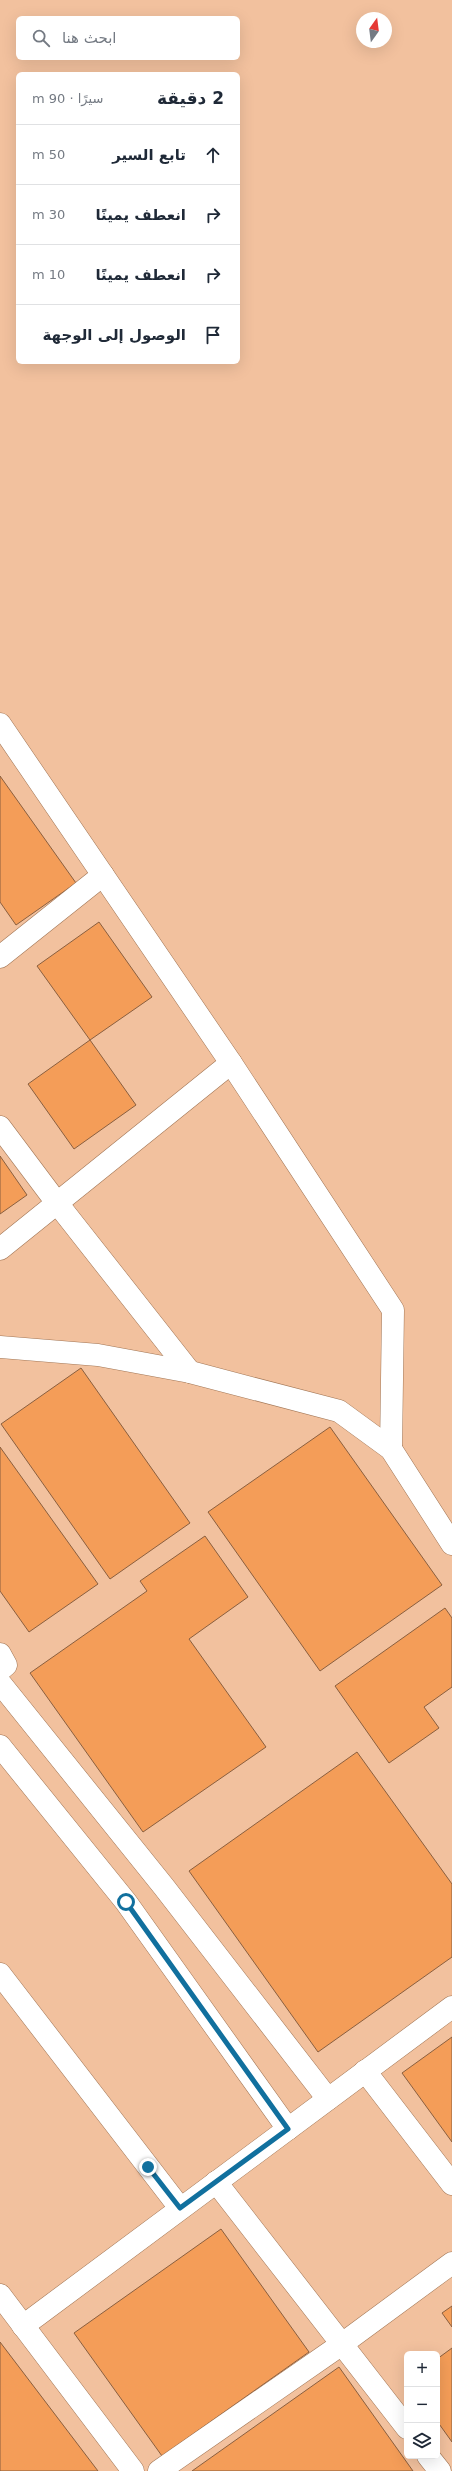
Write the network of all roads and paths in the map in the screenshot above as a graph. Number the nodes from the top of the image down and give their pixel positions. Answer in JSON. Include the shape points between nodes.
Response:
{"nodes":[{"id":1,"x":0,"y":724,"type":"edge"},
{"id":2,"x":103,"y":875,"type":"junction"},
{"id":3,"x":0,"y":957,"type":"edge"},
{"id":4,"x":231,"y":1063,"type":"junction"},
{"id":5,"x":0,"y":1127,"type":"edge"},
{"id":6,"x":57,"y":1203,"type":"junction"},
{"id":7,"x":0,"y":1249,"type":"edge"},
{"id":8,"x":0,"y":1347,"type":"edge"},
{"id":9,"x":190,"y":1372,"type":"junction"},
{"id":10,"x":391,"y":1449,"type":"junction"},
{"id":11,"x":452,"y":1544,"type":"edge"},
{"id":12,"x":0,"y":1654,"type":"edge"},
{"id":13,"x":0,"y":1670,"type":"edge"},
{"id":14,"x":0,"y":1683,"type":"edge"},
{"id":15,"x":0,"y":1746,"type":"edge"},
{"id":16,"x":0,"y":1974,"type":"edge"},
{"id":17,"x":452,"y":2007,"type":"edge"},
{"id":18,"x":365,"y":2072,"type":"junction"},
{"id":19,"x":328,"y":2099,"type":"junction"},
{"id":20,"x":288,"y":2129,"type":"junction"},
{"id":21,"x":216,"y":2182,"type":"junction"},
{"id":22,"x":452,"y":2184,"type":"edge"},
{"id":23,"x":180,"y":2208,"type":"junction"},
{"id":24,"x":452,"y":2263,"type":"edge"},
{"id":25,"x":0,"y":2295,"type":"edge"},
{"id":26,"x":23,"y":2326,"type":"junction"},
{"id":27,"x":342,"y":2344,"type":"junction"},
{"id":28,"x":404,"y":2424,"type":"edge"},
{"id":29,"x":430,"y":2459,"type":"edge"},
{"id":30,"x":133,"y":2471,"type":"edge"},
{"id":31,"x":160,"y":2471,"type":"edge"},
{"id":32,"x":440,"y":2471,"type":"edge"}],
"edges":[{"from":1,"to":2,"type":"street"},
{"from":2,"to":3,"type":"street"},
{"from":2,"to":4,"type":"street"},
{"from":4,"to":6,"type":"street"},
{"from":4,"to":10,"type":"street","via":[[393,1310]]},
{"from":5,"to":6,"type":"street"},
{"from":6,"to":7,"type":"street"},
{"from":6,"to":9,"type":"street"},
{"from":8,"to":9,"type":"street","via":[[98,1355]]},
{"from":9,"to":10,"type":"street","via":[[339,1411]]},
{"from":10,"to":11,"type":"street"},
{"from":12,"to":13,"type":"street","via":[[6,1665]]},
{"from":14,"to":19,"type":"street"},
{"from":15,"to":20,"type":"street","via":[[126,1902]]},
{"from":16,"to":23,"type":"street"},
{"from":17,"to":18,"type":"street"},
{"from":18,"to":19,"type":"street"},
{"from":18,"to":22,"type":"street"},
{"from":19,"to":20,"type":"street"},
{"from":20,"to":21,"type":"street"},
{"from":21,"to":23,"type":"street"},
{"from":21,"to":27,"type":"street"},
{"from":23,"to":26,"type":"street"},
{"from":24,"to":27,"type":"street"},
{"from":25,"to":26,"type":"street"},
{"from":26,"to":30,"type":"street"},
{"from":27,"to":28,"type":"street"},
{"from":27,"to":31,"type":"street"},
{"from":29,"to":32,"type":"street"}]}
